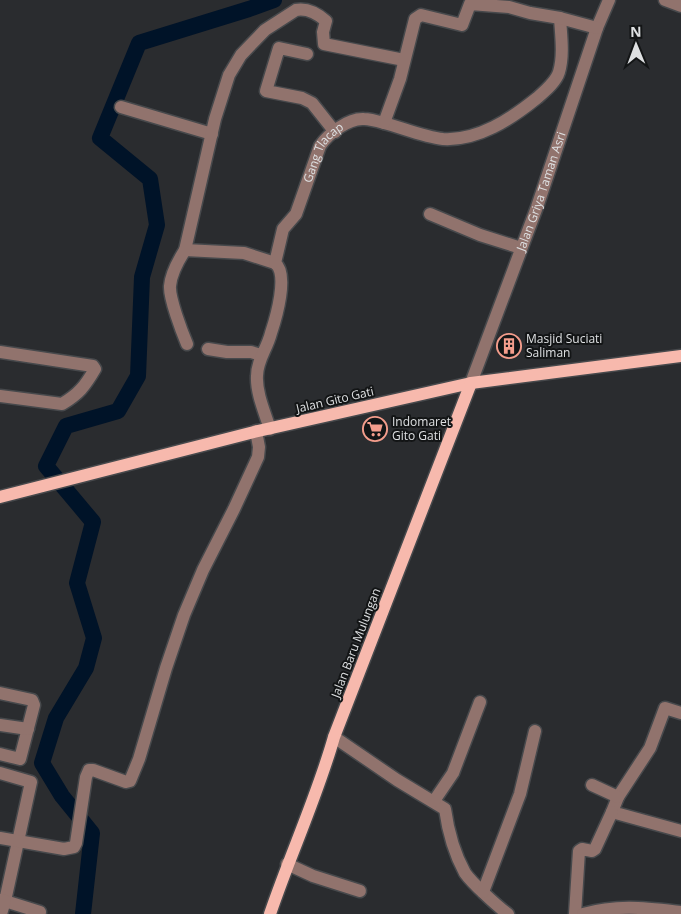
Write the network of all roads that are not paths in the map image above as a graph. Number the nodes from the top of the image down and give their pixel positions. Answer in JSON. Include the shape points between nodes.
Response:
{"nodes":[{"id":1,"x":609,"y":0,"type":"edge"},
{"id":2,"x":665,"y":0,"type":"edge"},
{"id":3,"x":471,"y":2,"type":"edge"},
{"id":4,"x":523,"y":6,"type":"edge"},
{"id":5,"x":681,"y":6,"type":"edge"},
{"id":6,"x":560,"y":18,"type":"junction"},
{"id":7,"x":597,"y":28,"type":"junction"},
{"id":8,"x":308,"y":54,"type":"dead end"},
{"id":9,"x":404,"y":60,"type":"junction"},
{"id":10,"x":121,"y":107,"type":"dead end"},
{"id":11,"x":384,"y":123,"type":"junction"},
{"id":12,"x":335,"y":132,"type":"junction"},
{"id":13,"x":212,"y":134,"type":"junction"},
{"id":14,"x":430,"y":214,"type":"dead end"},
{"id":15,"x":521,"y":248,"type":"junction"},
{"id":16,"x":185,"y":250,"type":"junction"},
{"id":17,"x":276,"y":263,"type":"junction"},
{"id":18,"x":187,"y":344,"type":"dead end"},
{"id":19,"x":208,"y":349,"type":"dead end"},
{"id":20,"x":0,"y":352,"type":"edge"},
{"id":21,"x":261,"y":355,"type":"junction"},
{"id":22,"x":681,"y":356,"type":"edge"},
{"id":23,"x":471,"y":383,"type":"junction"},
{"id":24,"x":0,"y":396,"type":"edge"},
{"id":25,"x":270,"y":429,"type":"junction"},
{"id":26,"x":256,"y":432,"type":"junction"},
{"id":27,"x":0,"y":497,"type":"edge"},
{"id":28,"x":0,"y":693,"type":"edge"},
{"id":29,"x":480,"y":702,"type":"dead end"},
{"id":30,"x":681,"y":713,"type":"edge"},
{"id":31,"x":0,"y":724,"type":"edge"},
{"id":32,"x":28,"y":729,"type":"junction"},
{"id":33,"x":535,"y":730,"type":"dead end"},
{"id":34,"x":334,"y":737,"type":"junction"},
{"id":35,"x":0,"y":754,"type":"edge"},
{"id":36,"x":0,"y":773,"type":"edge"},
{"id":37,"x":592,"y":785,"type":"dead end"},
{"id":38,"x":618,"y":797,"type":"junction"},
{"id":39,"x":434,"y":801,"type":"junction"},
{"id":40,"x":612,"y":812,"type":"junction"},
{"id":41,"x":681,"y":831,"type":"edge"},
{"id":42,"x":0,"y":838,"type":"edge"},
{"id":43,"x":20,"y":841,"type":"junction"},
{"id":44,"x":287,"y":864,"type":"junction"},
{"id":45,"x":360,"y":891,"type":"dead end"},
{"id":46,"x":483,"y":892,"type":"junction"},
{"id":47,"x":3,"y":901,"type":"edge"},
{"id":48,"x":40,"y":912,"type":"dead end"},
{"id":49,"x":681,"y":912,"type":"edge"},
{"id":50,"x":2,"y":914,"type":"edge"},
{"id":51,"x":270,"y":914,"type":"edge"},
{"id":52,"x":508,"y":914,"type":"edge"},
{"id":53,"x":575,"y":914,"type":"edge"},
{"id":54,"x":583,"y":914,"type":"edge"}],
"edges":[{"from":1,"to":7,"type":"street","name":"Jalan Griya Taman Asri"},
{"from":2,"to":5,"type":"street"},
{"from":3,"to":4,"type":"street"},
{"from":3,"to":9,"type":"street","via":[[462,25],[421,15],[416,19]]},
{"from":4,"to":6,"type":"street"},
{"from":6,"to":7,"type":"street"},
{"from":6,"to":11,"type":"street","name":"Gang Tlacap","via":[[562,51],[559,74],[543,93],[498,125],[472,135],[442,139]]},
{"from":7,"to":15,"type":"street","name":"Jalan Griya Taman Asri"},
{"from":8,"to":12,"type":"street","via":[[279,48],[266,91],[312,103]]},
{"from":9,"to":11,"type":"street"},
{"from":9,"to":13,"type":"street","via":[[324,44],[326,21],[311,12],[296,10],[265,30],[241,54],[230,75]]},
{"from":10,"to":13,"type":"street"},
{"from":11,"to":12,"type":"street","name":"Gang Tlacap","via":[[362,119],[345,124]]},
{"from":12,"to":17,"type":"street","name":"Gang Tlacap","via":[[320,146],[296,214],[283,229]]},
{"from":13,"to":16,"type":"street"},
{"from":14,"to":15,"type":"street"},
{"from":15,"to":23,"type":"street","name":"Jalan Griya Taman Asri"},
{"from":16,"to":17,"type":"street","via":[[232,251]]},
{"from":16,"to":18,"type":"street","via":[[175,266],[169,288]]},
{"from":17,"to":21,"type":"street","name":"Gang Tlacap","via":[[281,272],[280,294],[271,334]]},
{"from":19,"to":21,"type":"street"},
{"from":20,"to":24,"type":"street","via":[[93,366],[95,369],[84,388],[62,404]]},
{"from":21,"to":25,"type":"street","name":"Gang Tlacap","via":[[257,379]]},
{"from":22,"to":23,"type":"main road","name":"Jalan Gito Gati"},
{"from":23,"to":25,"type":"main road","name":"Jalan Gito Gati"},
{"from":23,"to":34,"type":"main road","name":"Jalan Baru Mulungan"},
{"from":25,"to":26,"type":"main road","name":"Jalan Gito Gati"},
{"from":26,"to":27,"type":"main road","name":"Jalan Gito Gati"},
{"from":26,"to":43,"type":"street","via":[[258,457],[184,615],[130,781],[89,770],[76,843],[69,849]]},
{"from":28,"to":32,"type":"street","via":[[34,702]]},
{"from":29,"to":39,"type":"street","via":[[452,773]]},
{"from":30,"to":38,"type":"street","via":[[665,708],[650,748]]},
{"from":31,"to":32,"type":"street"},
{"from":32,"to":35,"type":"street","via":[[20,759]]},
{"from":33,"to":46,"type":"street","via":[[520,794]]},
{"from":34,"to":39,"type":"street"},
{"from":34,"to":44,"type":"main road","name":"Jalan Baru Mulungan"},
{"from":36,"to":43,"type":"street","via":[[31,782]]},
{"from":37,"to":38,"type":"street"},
{"from":38,"to":40,"type":"street"},
{"from":39,"to":46,"type":"street","via":[[445,809],[452,844],[466,874]]},
{"from":40,"to":41,"type":"street"},
{"from":40,"to":53,"type":"street","via":[[595,849],[579,851]]},
{"from":42,"to":43,"type":"street"},
{"from":43,"to":47,"type":"street"},
{"from":44,"to":45,"type":"street"},
{"from":44,"to":51,"type":"main road","name":"Jalan Baru Mulungan"},
{"from":46,"to":52,"type":"street"},
{"from":47,"to":48,"type":"street"},
{"from":47,"to":50,"type":"street"},
{"from":49,"to":54,"type":"street","via":[[632,906]]}]}
